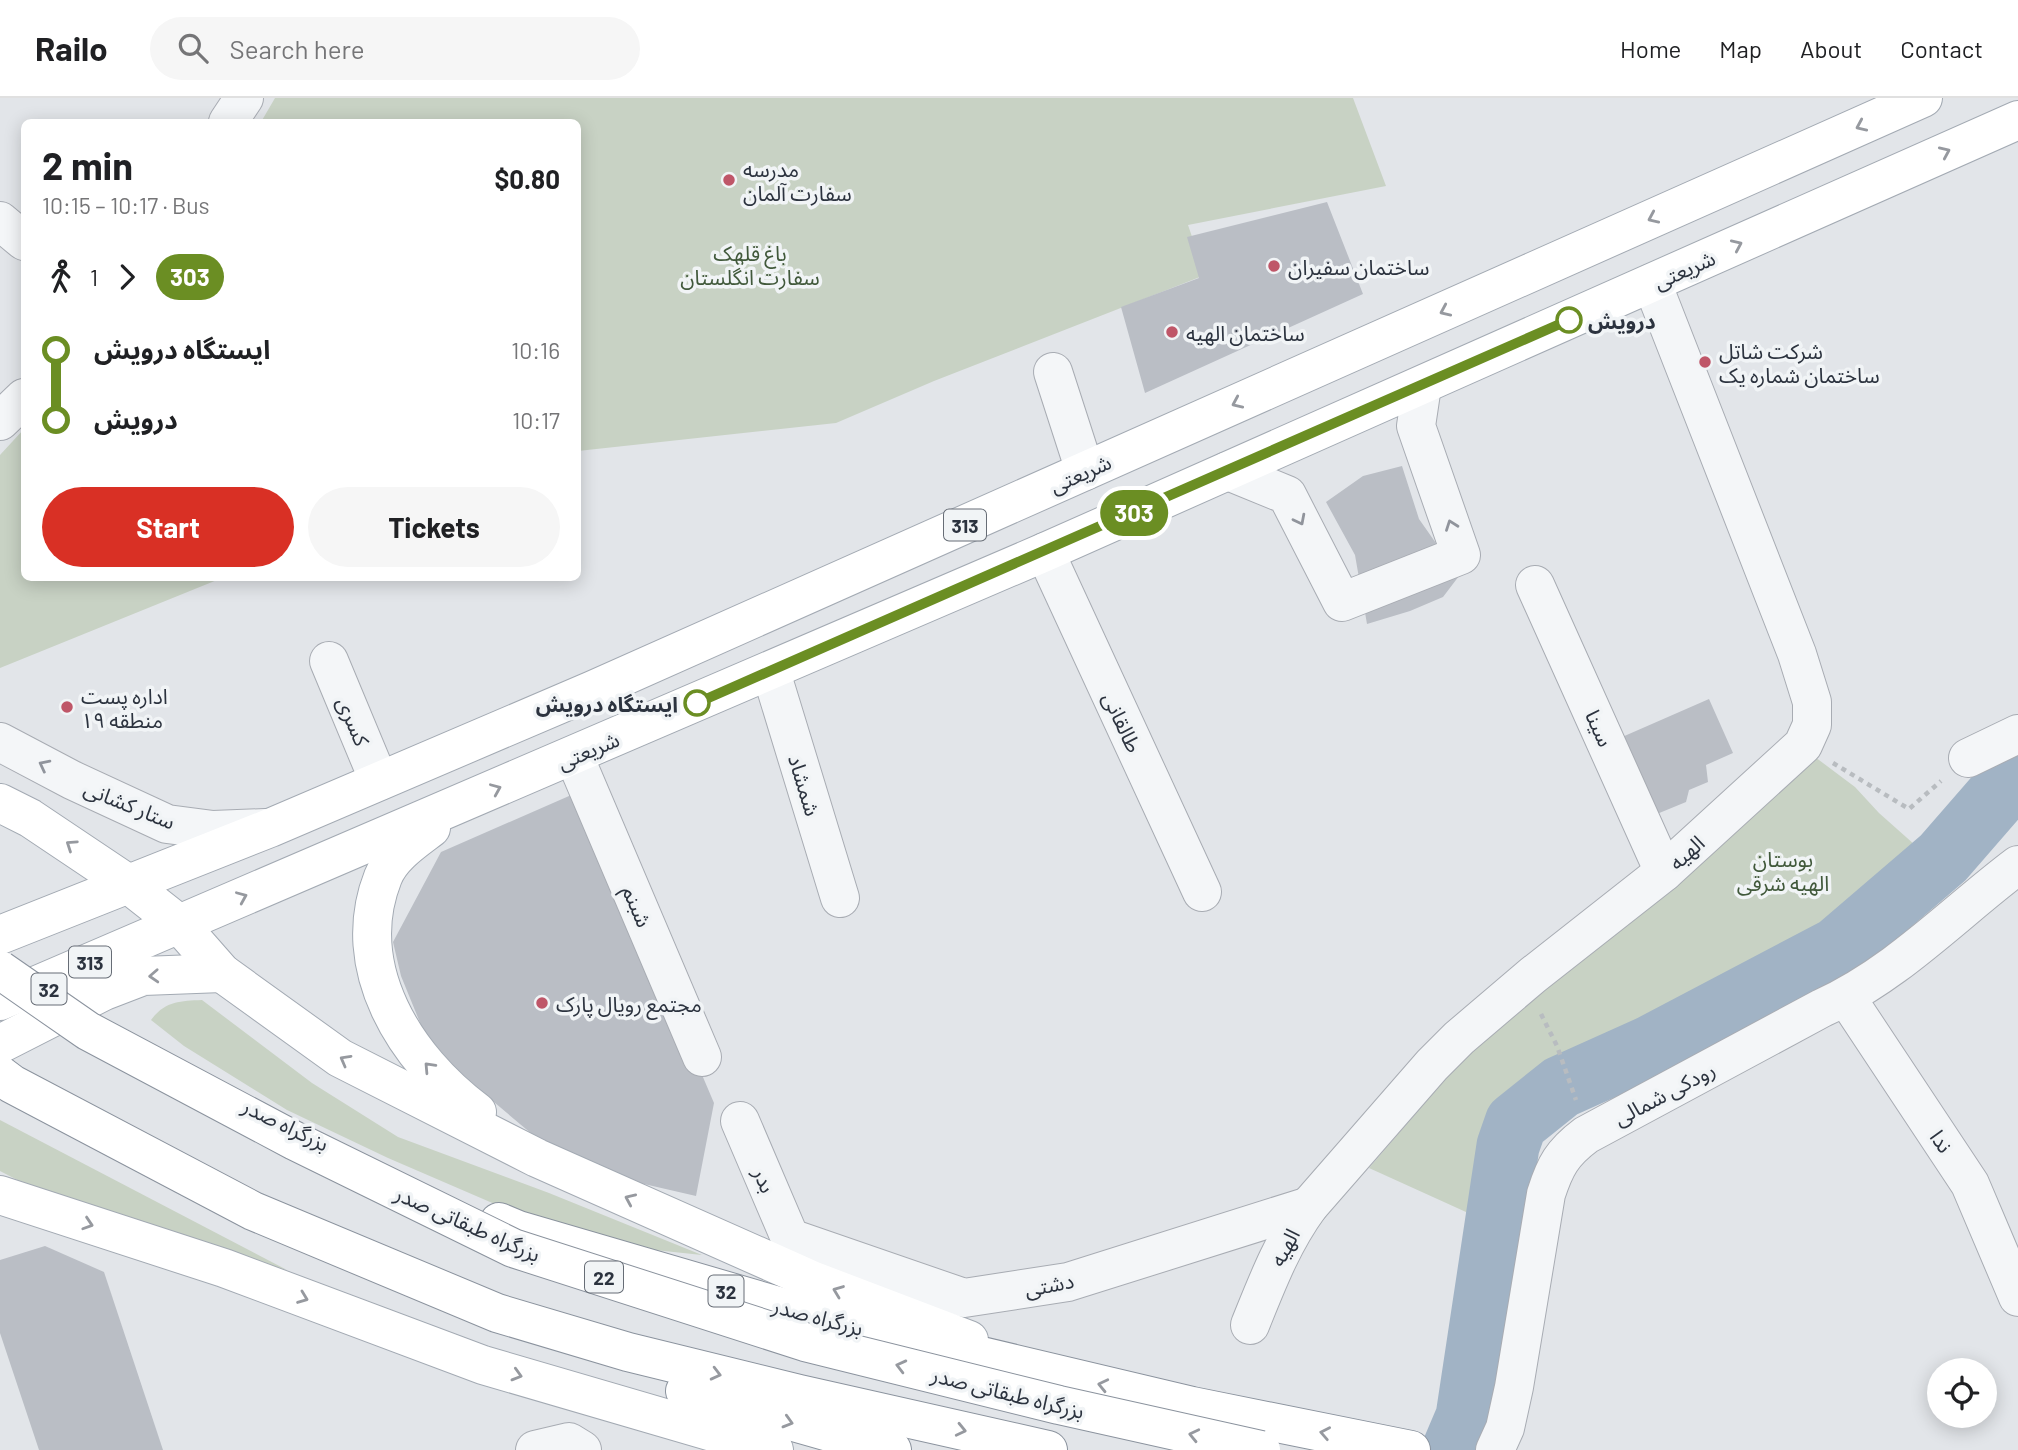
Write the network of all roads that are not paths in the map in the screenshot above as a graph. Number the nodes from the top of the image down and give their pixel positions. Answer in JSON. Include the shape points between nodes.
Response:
{"nodes":[{"id":1,"x":1923,"y":98,"type":"edge"},
{"id":2,"x":2018,"y":120,"type":"edge"},
{"id":3,"x":0,"y":221,"type":"edge"},
{"id":4,"x":21,"y":238,"type":"edge"},
{"id":5,"x":1652,"y":283,"type":"junction"},
{"id":6,"x":1053,"y":372,"type":"dead end"},
{"id":7,"x":1422,"y":386,"type":"junction"},
{"id":8,"x":21,"y":401,"type":"edge"},
{"id":9,"x":0,"y":421,"type":"edge"},
{"id":10,"x":1085,"y":471,"type":"junction"},
{"id":11,"x":1228,"y":471,"type":"junction"},
{"id":12,"x":1045,"y":552,"type":"junction"},
{"id":13,"x":1535,"y":585,"type":"dead end"},
{"id":14,"x":329,"y":661,"type":"dead end"},
{"id":15,"x":771,"y":672,"type":"junction"},
{"id":16,"x":2018,"y":734,"type":"edge"},
{"id":17,"x":0,"y":742,"type":"edge"},
{"id":18,"x":574,"y":756,"type":"junction"},
{"id":19,"x":1968,"y":758,"type":"road end"},
{"id":20,"x":379,"y":781,"type":"junction"},
{"id":21,"x":0,"y":803,"type":"edge"},
{"id":22,"x":459,"y":805,"type":"junction"},
{"id":23,"x":306,"y":812,"type":"junction"},
{"id":24,"x":270,"y":828,"type":"junction"},
{"id":25,"x":324,"y":862,"type":"junction"},
{"id":26,"x":2018,"y":865,"type":"edge"},
{"id":27,"x":1664,"y":872,"type":"junction"},
{"id":28,"x":127,"y":883,"type":"junction"},
{"id":29,"x":1202,"y":892,"type":"dead end"},
{"id":30,"x":840,"y":898,"type":"dead end"},
{"id":31,"x":179,"y":924,"type":"junction"},
{"id":32,"x":0,"y":936,"type":"edge"},
{"id":33,"x":0,"y":951,"type":"edge"},
{"id":34,"x":0,"y":970,"type":"edge"},
{"id":35,"x":222,"y":973,"type":"junction"},
{"id":36,"x":1846,"y":997,"type":"junction"},
{"id":37,"x":0,"y":1001,"type":"edge"},
{"id":38,"x":0,"y":1044,"type":"edge"},
{"id":39,"x":702,"y":1057,"type":"dead end"},
{"id":40,"x":2,"y":1086,"type":"edge"},
{"id":41,"x":740,"y":1121,"type":"dead end"},
{"id":42,"x":537,"y":1158,"type":"junction"},
{"id":43,"x":11,"y":1206,"type":"edge"},
{"id":44,"x":1309,"y":1206,"type":"junction"},
{"id":45,"x":790,"y":1238,"type":"joint"},
{"id":46,"x":2018,"y":1297,"type":"edge"},
{"id":47,"x":1250,"y":1325,"type":"dead end"},
{"id":48,"x":1062,"y":1376,"type":"junction"},
{"id":49,"x":1401,"y":1448,"type":"edge"},
{"id":50,"x":774,"y":1450,"type":"edge"},
{"id":51,"x":892,"y":1450,"type":"edge"},
{"id":52,"x":1048,"y":1450,"type":"edge"},
{"id":53,"x":1261,"y":1450,"type":"edge"},
{"id":54,"x":1495,"y":1450,"type":"edge"}],
"edges":[{"from":1,"to":10,"type":"main road","name":"شریعتی","number":"313","one_way":true},
{"from":5,"to":2,"type":"main road","name":"شریعتی","number":"313","one_way":true},
{"from":3,"to":4,"type":"street"},
{"from":5,"to":7,"type":"main road","name":"شریعتی","number":"313"},
{"from":5,"to":27,"type":"street","name":"الهیه","via":[[1812,702],[1812,725],[1803,745]]},
{"from":6,"to":10,"type":"street"},
{"from":7,"to":11,"type":"main road","name":"شریعتی","number":"313"},
{"from":11,"to":7,"type":"street","one_way":true,"via":[[1287,495],[1342,602],[1461,555],[1416,426]]},
{"from":8,"to":9,"type":"street"},
{"from":10,"to":20,"type":"main road","name":"شریعتی","number":"313"},
{"from":11,"to":12,"type":"main road","name":"شریعتی","number":"313"},
{"from":12,"to":15,"type":"main road","name":"شریعتی","number":"313"},
{"from":12,"to":29,"type":"street","name":"طالقانی"},
{"from":13,"to":27,"type":"street","name":"سینا"},
{"from":14,"to":20,"type":"street","name":"کسری"},
{"from":15,"to":18,"type":"main road","name":"شریعتی","number":"313"},
{"from":15,"to":30,"type":"street","name":"شمشاد"},
{"from":16,"to":19,"type":"street"},
{"from":24,"to":17,"type":"street","name":"ستار کشانی","one_way":true,"via":[[213,830],[167,824]]},
{"from":22,"to":18,"type":"main road","name":"شریعتی","number":"313","one_way":true},
{"from":18,"to":39,"type":"street","name":"شبنم"},
{"from":20,"to":23,"type":"main road","name":"شریعتی","number":"313"},
{"from":28,"to":21,"type":"main road","one_way":true},
{"from":22,"to":25,"type":"main road","name":"شریعتی","number":"313"},
{"from":42,"to":22,"type":"main road","one_way":true,"via":[[458,1098],[413,1049],[385,1001],[372,952],[375,909],[384,875],[404,849]]},
{"from":23,"to":24,"type":"main road","name":"شریعتی","number":"313"},
{"from":23,"to":25,"type":"main road"},
{"from":24,"to":28,"type":"main road","name":"شریعتی","number":"313"},
{"from":31,"to":25,"type":"main road","name":"شریعتی","number":"313","one_way":true},
{"from":26,"to":36,"type":"street","name":"رودکی شمالی","via":[[1925,942]]},
{"from":27,"to":44,"type":"street","name":"الهیه","via":[[1459,1038]]},
{"from":28,"to":31,"type":"main road"},
{"from":28,"to":32,"type":"main road","name":"شریعتی","number":"313"},
{"from":31,"to":35,"type":"main road"},
{"from":31,"to":37,"type":"main road","name":"شریعتی","number":"313"},
{"from":33,"to":48,"type":"main road","name":"بزرگراه صدر","number":"32","via":[[98,1026],[299,1132],[518,1230],[809,1315]]},
{"from":53,"to":34,"type":"main road","name":"بزرگراه طبقاتی صدر","number":"22","one_way":true,"bridge":true,"via":[[805,1342],[513,1248],[295,1142],[88,1031]]},
{"from":35,"to":38,"type":"main road","one_way":true,"via":[[143,976]]},
{"from":42,"to":35,"type":"main road","one_way":true,"via":[[340,1058]]},
{"from":36,"to":46,"type":"street","name":"ندا","via":[[1970,1184]]},
{"from":36,"to":54,"type":"street","name":"رودکی شمالی","via":[[1568,1148],[1546,1195],[1514,1387]]},
{"from":40,"to":51,"type":"main road","one_way":true,"via":[[250,1221],[491,1334]]},
{"from":40,"to":52,"type":"main road","one_way":true,"via":[[12,1084],[253,1211],[497,1313],[654,1359]]},
{"from":41,"to":45,"type":"street","name":"بدر"},
{"from":48,"to":42,"type":"main road","one_way":true,"via":[[814,1281]]},
{"from":43,"to":50,"type":"main road","one_way":true,"via":[[224,1268],[483,1365]]},
{"from":44,"to":45,"type":"street","name":"دشتی","via":[[1068,1282],[964,1298]]},
{"from":44,"to":47,"type":"street","name":"الهیه","via":[[1281,1250]]},
{"from":49,"to":48,"type":"main road","name":"بزرگراه صدر","number":"32","one_way":true}]}
